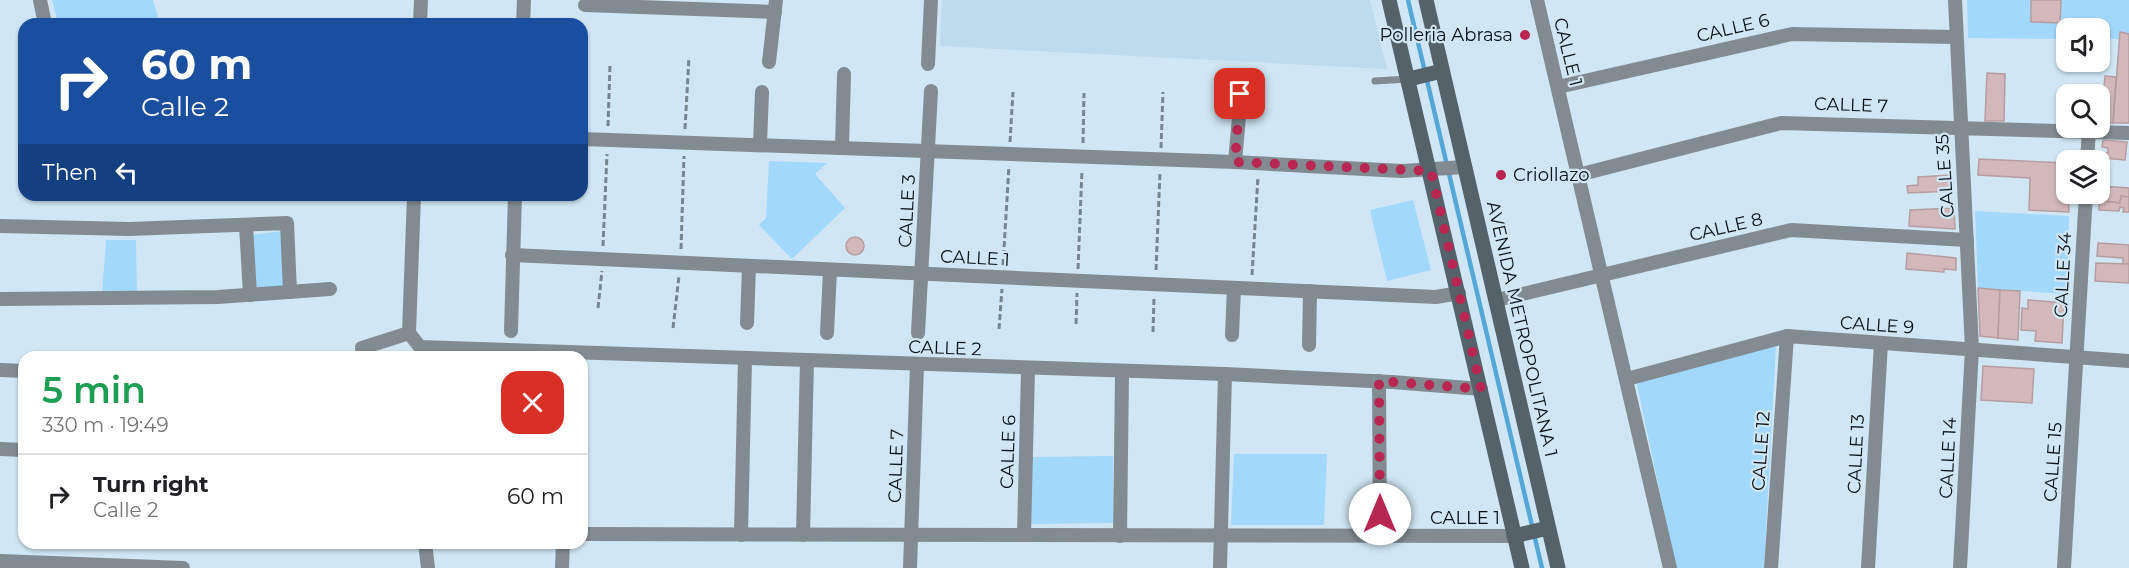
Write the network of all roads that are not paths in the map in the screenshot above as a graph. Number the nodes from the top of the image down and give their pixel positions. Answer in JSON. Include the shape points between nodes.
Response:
{"nodes":[{"id":1,"x":40,"y":0,"type":"edge"},
{"id":2,"x":421,"y":0,"type":"edge"},
{"id":3,"x":524,"y":0,"type":"edge"},
{"id":4,"x":931,"y":0,"type":"edge"},
{"id":5,"x":1389,"y":0,"type":"edge"},
{"id":6,"x":1426,"y":0,"type":"edge"},
{"id":7,"x":1537,"y":0,"type":"edge"},
{"id":8,"x":1955,"y":0,"type":"edge"},
{"id":9,"x":639,"y":3,"type":"edge"},
{"id":10,"x":585,"y":5,"type":"dead end"},
{"id":11,"x":776,"y":6,"type":"edge"},
{"id":12,"x":44,"y":18,"type":"edge"},
{"id":13,"x":420,"y":18,"type":"edge"},
{"id":14,"x":523,"y":18,"type":"edge"},
{"id":15,"x":1956,"y":37,"type":"junction"},
{"id":16,"x":769,"y":62,"type":"dead end"},
{"id":17,"x":928,"y":64,"type":"dead end"},
{"id":18,"x":1439,"y":72,"type":"junction"},
{"id":19,"x":844,"y":74,"type":"dead end"},
{"id":20,"x":1412,"y":78,"type":"junction"},
{"id":21,"x":1375,"y":81,"type":"dead end"},
{"id":22,"x":1558,"y":87,"type":"junction"},
{"id":23,"x":931,"y":91,"type":"dead end"},
{"id":24,"x":762,"y":92,"type":"dead end"},
{"id":25,"x":1240,"y":94,"type":"dead end"},
{"id":26,"x":1960,"y":126,"type":"junction"},
{"id":27,"x":2056,"y":130,"type":"edge"},
{"id":28,"x":2110,"y":132,"type":"edge"},
{"id":29,"x":2129,"y":133,"type":"edge"},
{"id":30,"x":588,"y":139,"type":"edge"},
{"id":31,"x":760,"y":144,"type":"junction"},
{"id":32,"x":842,"y":147,"type":"junction"},
{"id":33,"x":929,"y":151,"type":"junction"},
{"id":34,"x":1235,"y":162,"type":"junction"},
{"id":35,"x":1461,"y":167,"type":"junction"},
{"id":36,"x":1434,"y":171,"type":"junction"},
{"id":37,"x":1578,"y":175,"type":"junction"},
{"id":38,"x":414,"y":201,"type":"edge"},
{"id":39,"x":515,"y":201,"type":"edge"},
{"id":40,"x":2085,"y":204,"type":"edge"},
{"id":41,"x":246,"y":225,"type":"junction"},
{"id":42,"x":0,"y":226,"type":"edge"},
{"id":43,"x":1967,"y":240,"type":"junction"},
{"id":44,"x":512,"y":255,"type":"junction"},
{"id":45,"x":749,"y":266,"type":"junction"},
{"id":46,"x":830,"y":270,"type":"junction"},
{"id":47,"x":922,"y":274,"type":"junction"},
{"id":48,"x":1602,"y":274,"type":"junction"},
{"id":49,"x":1234,"y":288,"type":"junction"},
{"id":50,"x":330,"y":289,"type":"dead end"},
{"id":51,"x":1310,"y":291,"type":"junction"},
{"id":52,"x":290,"y":292,"type":"junction"},
{"id":53,"x":1459,"y":293,"type":"junction"},
{"id":54,"x":250,"y":295,"type":"junction"},
{"id":55,"x":0,"y":299,"type":"edge"},
{"id":56,"x":1497,"y":300,"type":"junction"},
{"id":57,"x":747,"y":323,"type":"dead end"},
{"id":58,"x":511,"y":332,"type":"dead end"},
{"id":59,"x":827,"y":333,"type":"dead end"},
{"id":60,"x":918,"y":333,"type":"dead end"},
{"id":61,"x":1232,"y":334,"type":"dead end"},
{"id":62,"x":410,"y":335,"type":"junction"},
{"id":63,"x":1787,"y":336,"type":"junction"},
{"id":64,"x":1881,"y":343,"type":"junction"},
{"id":65,"x":1309,"y":345,"type":"dead end"},
{"id":66,"x":1972,"y":349,"type":"junction"},
{"id":67,"x":362,"y":351,"type":"edge"},
{"id":68,"x":493,"y":351,"type":"edge"},
{"id":69,"x":588,"y":355,"type":"edge"},
{"id":70,"x":2077,"y":358,"type":"junction"},
{"id":71,"x":745,"y":359,"type":"junction"},
{"id":72,"x":807,"y":360,"type":"junction"},
{"id":73,"x":2129,"y":361,"type":"edge"},
{"id":74,"x":917,"y":366,"type":"junction"},
{"id":75,"x":1028,"y":369,"type":"junction"},
{"id":76,"x":0,"y":370,"type":"edge"},
{"id":77,"x":18,"y":371,"type":"edge"},
{"id":78,"x":1122,"y":372,"type":"junction"},
{"id":79,"x":1225,"y":374,"type":"junction"},
{"id":80,"x":1627,"y":379,"type":"junction"},
{"id":81,"x":1379,"y":381,"type":"junction"},
{"id":82,"x":1481,"y":389,"type":"junction"},
{"id":83,"x":0,"y":449,"type":"edge"},
{"id":84,"x":18,"y":450,"type":"edge"},
{"id":85,"x":1544,"y":529,"type":"junction"},
{"id":86,"x":588,"y":534,"type":"edge"},
{"id":87,"x":741,"y":534,"type":"junction"},
{"id":88,"x":803,"y":535,"type":"junction"},
{"id":89,"x":911,"y":535,"type":"junction"},
{"id":90,"x":1024,"y":535,"type":"junction"},
{"id":91,"x":1518,"y":535,"type":"junction"},
{"id":92,"x":1120,"y":536,"type":"junction"},
{"id":93,"x":1221,"y":536,"type":"junction"},
{"id":94,"x":1380,"y":536,"type":"junction"},
{"id":95,"x":426,"y":549,"type":"edge"},
{"id":96,"x":563,"y":549,"type":"edge"},
{"id":97,"x":0,"y":561,"type":"edge"},
{"id":98,"x":183,"y":568,"type":"edge"},
{"id":99,"x":428,"y":568,"type":"edge"},
{"id":100,"x":562,"y":568,"type":"edge"},
{"id":101,"x":910,"y":568,"type":"edge"},
{"id":102,"x":1220,"y":568,"type":"edge"},
{"id":103,"x":1522,"y":568,"type":"edge"},
{"id":104,"x":1558,"y":568,"type":"edge"},
{"id":105,"x":1670,"y":568,"type":"edge"},
{"id":106,"x":1771,"y":568,"type":"edge"},
{"id":107,"x":1868,"y":568,"type":"edge"},
{"id":108,"x":1960,"y":568,"type":"edge"},
{"id":109,"x":2064,"y":568,"type":"edge"}],
"edges":[{"from":1,"to":12,"type":"street"},
{"from":2,"to":13,"type":"street"},
{"from":3,"to":14,"type":"street"},
{"from":4,"to":17,"type":"street"},
{"from":5,"to":20,"type":"street"},
{"from":6,"to":18,"type":"street","name":"AVENIDA METROPOLITANA 1"},
{"from":7,"to":22,"type":"street","name":"CALLE 1"},
{"from":8,"to":15,"type":"street","name":"CALLE 35"},
{"from":9,"to":10,"type":"street"},
{"from":9,"to":11,"type":"street"},
{"from":11,"to":16,"type":"street"},
{"from":15,"to":22,"type":"street","name":"CALLE 6","via":[[1784,34]]},
{"from":15,"to":26,"type":"street","name":"CALLE 35"},
{"from":18,"to":20,"type":"street"},
{"from":18,"to":35,"type":"street","name":"AVENIDA METROPOLITANA 1"},
{"from":19,"to":32,"type":"street"},
{"from":20,"to":21,"type":"lane"},
{"from":20,"to":36,"type":"street"},
{"from":22,"to":37,"type":"street","name":"CALLE 1"},
{"from":23,"to":33,"type":"street","name":"CALLE 3"},
{"from":24,"to":31,"type":"street"},
{"from":25,"to":34,"type":"street"},
{"from":26,"to":27,"type":"street","name":"CALLE 7"},
{"from":26,"to":37,"type":"street","name":"CALLE 7","via":[[1781,123]]},
{"from":26,"to":43,"type":"street","name":"CALLE 35"},
{"from":28,"to":29,"type":"street","name":"CALLE 7"},
{"from":30,"to":31,"type":"street"},
{"from":31,"to":32,"type":"street"},
{"from":32,"to":33,"type":"street"},
{"from":33,"to":34,"type":"street"},
{"from":33,"to":47,"type":"street","name":"CALLE 3"},
{"from":34,"to":36,"type":"street"},
{"from":35,"to":36,"type":"street"},
{"from":35,"to":56,"type":"street","name":"AVENIDA METROPOLITANA 1"},
{"from":36,"to":53,"type":"street"},
{"from":37,"to":48,"type":"street","name":"CALLE 1"},
{"from":38,"to":62,"type":"street"},
{"from":39,"to":44,"type":"street"},
{"from":40,"to":70,"type":"street","name":"CALLE 34"},
{"from":41,"to":42,"type":"street","via":[[129,230]]},
{"from":41,"to":52,"type":"street","via":[[287,223]]},
{"from":41,"to":54,"type":"street"},
{"from":43,"to":48,"type":"street","name":"CALLE 8","via":[[1791,230]]},
{"from":43,"to":66,"type":"street","name":"CALLE 35"},
{"from":44,"to":45,"type":"street","name":"CALLE 1"},
{"from":44,"to":58,"type":"street"},
{"from":45,"to":46,"type":"street","name":"CALLE 1"},
{"from":45,"to":57,"type":"street"},
{"from":46,"to":47,"type":"street","name":"CALLE 1"},
{"from":46,"to":59,"type":"street"},
{"from":47,"to":49,"type":"street","name":"CALLE 1"},
{"from":47,"to":60,"type":"street","name":"CALLE 3"},
{"from":48,"to":56,"type":"street","name":"CALLE 8"},
{"from":48,"to":80,"type":"street","name":"CALLE 1"},
{"from":49,"to":51,"type":"street","name":"CALLE 1"},
{"from":49,"to":61,"type":"street"},
{"from":50,"to":52,"type":"street"},
{"from":51,"to":53,"type":"street","name":"CALLE 1","via":[[1436,297]]},
{"from":51,"to":65,"type":"street"},
{"from":52,"to":54,"type":"street"},
{"from":53,"to":82,"type":"street"},
{"from":54,"to":55,"type":"street"},
{"from":56,"to":85,"type":"street","name":"AVENIDA METROPOLITANA 1"},
{"from":62,"to":67,"type":"street"},
{"from":62,"to":68,"type":"street","name":"CALLE 2","via":[[420,347]]},
{"from":63,"to":64,"type":"street","name":"CALLE 9"},
{"from":63,"to":80,"type":"street","name":"CALLE 9"},
{"from":63,"to":106,"type":"street","name":"CALLE 12"},
{"from":64,"to":66,"type":"street","name":"CALLE 9"},
{"from":64,"to":107,"type":"street","name":"CALLE 13"},
{"from":66,"to":70,"type":"street","name":"CALLE 9"},
{"from":66,"to":108,"type":"street","name":"CALLE 14"},
{"from":69,"to":71,"type":"street","name":"CALLE 2"},
{"from":70,"to":73,"type":"street","name":"CALLE 9"},
{"from":70,"to":109,"type":"street","name":"CALLE 15"},
{"from":71,"to":72,"type":"street","name":"CALLE 2"},
{"from":71,"to":87,"type":"street"},
{"from":72,"to":74,"type":"street","name":"CALLE 2"},
{"from":72,"to":88,"type":"street"},
{"from":74,"to":75,"type":"street","name":"CALLE 2"},
{"from":74,"to":89,"type":"street","name":"CALLE 7"},
{"from":75,"to":78,"type":"street","name":"CALLE 2"},
{"from":75,"to":90,"type":"street","name":"CALLE 6"},
{"from":76,"to":77,"type":"street"},
{"from":78,"to":79,"type":"street","name":"CALLE 2"},
{"from":78,"to":92,"type":"street"},
{"from":79,"to":81,"type":"street","name":"CALLE 2"},
{"from":79,"to":93,"type":"street"},
{"from":80,"to":105,"type":"street","name":"CALLE 1"},
{"from":81,"to":82,"type":"street","name":"CALLE 2"},
{"from":81,"to":94,"type":"street"},
{"from":82,"to":91,"type":"street"},
{"from":83,"to":84,"type":"street"},
{"from":85,"to":91,"type":"street"},
{"from":85,"to":104,"type":"street","name":"AVENIDA METROPOLITANA 1"},
{"from":86,"to":87,"type":"street","name":"CALLE 1"},
{"from":87,"to":88,"type":"street","name":"CALLE 1"},
{"from":88,"to":89,"type":"street","name":"CALLE 1"},
{"from":89,"to":90,"type":"street","name":"CALLE 1"},
{"from":89,"to":101,"type":"street","name":"CALLE 7"},
{"from":90,"to":92,"type":"street","name":"CALLE 1"},
{"from":91,"to":94,"type":"street","name":"CALLE 1"},
{"from":91,"to":103,"type":"street"},
{"from":92,"to":93,"type":"street","name":"CALLE 1"},
{"from":93,"to":94,"type":"street","name":"CALLE 1"},
{"from":93,"to":102,"type":"street"},
{"from":95,"to":99,"type":"street"},
{"from":96,"to":100,"type":"street"},
{"from":97,"to":98,"type":"street"}]}
